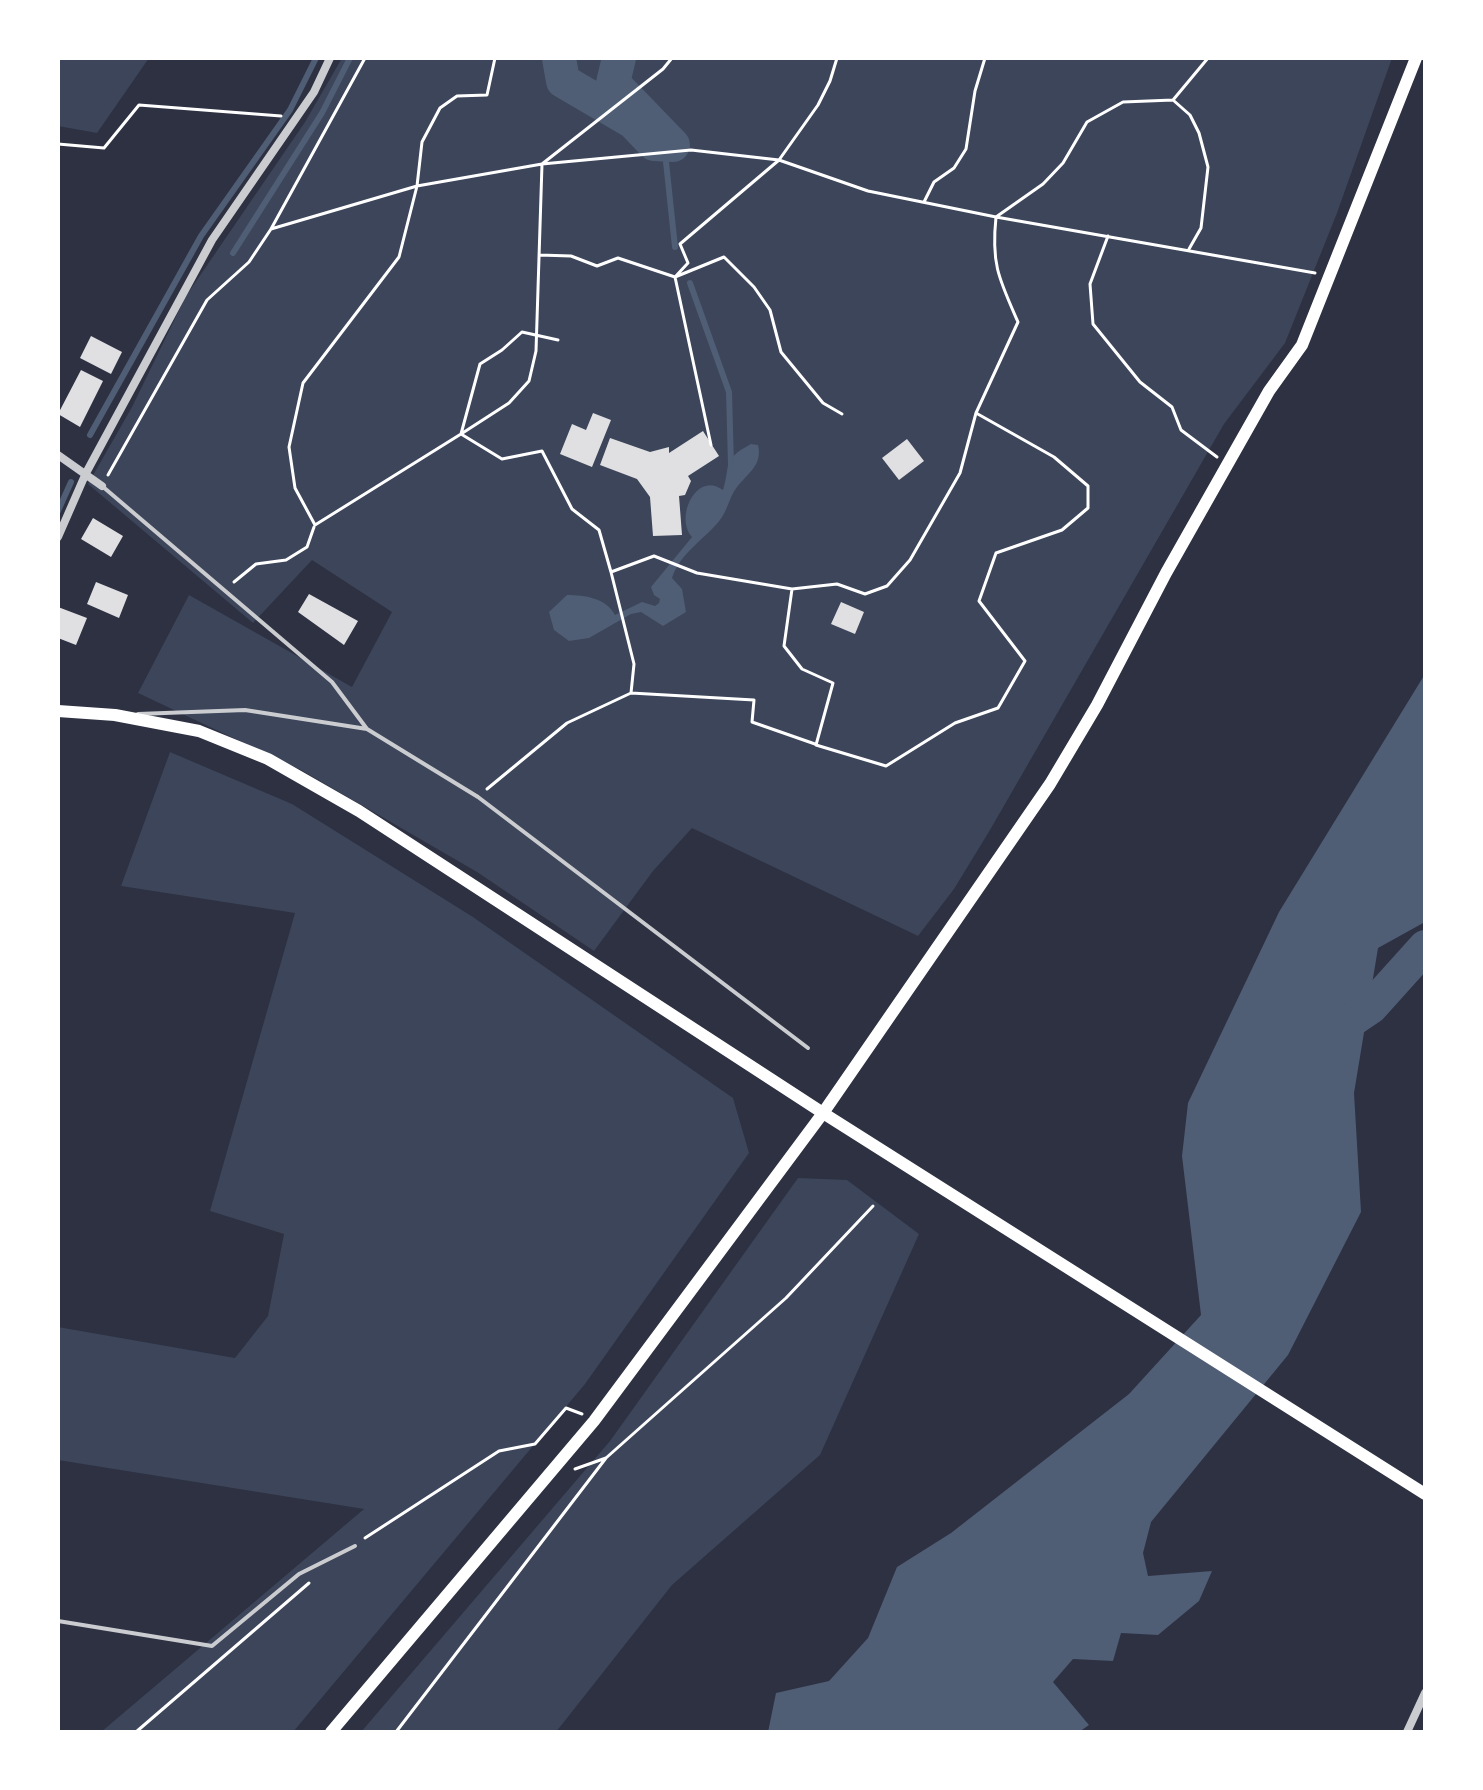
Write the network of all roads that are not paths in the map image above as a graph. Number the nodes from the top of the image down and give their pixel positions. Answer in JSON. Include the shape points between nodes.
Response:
{"nodes":[{"id":1,"x":330,"y":58,"type":"edge"},
{"id":2,"x":1416,"y":58,"type":"edge"},
{"id":3,"x":58,"y":455,"type":"edge"},
{"id":4,"x":86,"y":473,"type":"junction"},
{"id":5,"x":102,"y":486,"type":"joint"},
{"id":6,"x":58,"y":537,"type":"edge"},
{"id":7,"x":58,"y":711,"type":"edge"},
{"id":8,"x":115,"y":715,"type":"junction"},
{"id":9,"x":367,"y":729,"type":"junction"},
{"id":10,"x":808,"y":1048,"type":"dead end"},
{"id":11,"x":823,"y":1113,"type":"junction"},
{"id":12,"x":1425,"y":1494,"type":"edge"},
{"id":13,"x":355,"y":1546,"type":"dead end"},
{"id":14,"x":58,"y":1621,"type":"edge"},
{"id":15,"x":1425,"y":1693,"type":"edge"},
{"id":16,"x":331,"y":1732,"type":"edge"},
{"id":17,"x":1407,"y":1732,"type":"edge"}],
"edges":[{"from":1,"to":4,"type":"street","via":[[314,92],[212,240]]},
{"from":2,"to":11,"type":"main road","via":[[1302,345],[1269,391],[1050,784]]},
{"from":3,"to":4,"type":"street"},
{"from":4,"to":5,"type":"street"},
{"from":4,"to":6,"type":"street"},
{"from":5,"to":9,"type":"lane","via":[[332,682]]},
{"from":7,"to":8,"type":"main road"},
{"from":8,"to":9,"type":"lane","via":[[245,710]]},
{"from":8,"to":11,"type":"main road","via":[[199,731],[268,759],[359,811]]},
{"from":9,"to":10,"type":"lane","via":[[478,797]]},
{"from":11,"to":12,"type":"main road"},
{"from":11,"to":16,"type":"main road","via":[[594,1421]]},
{"from":13,"to":14,"type":"lane","via":[[299,1574],[212,1646]]},
{"from":15,"to":17,"type":"street"}]}
